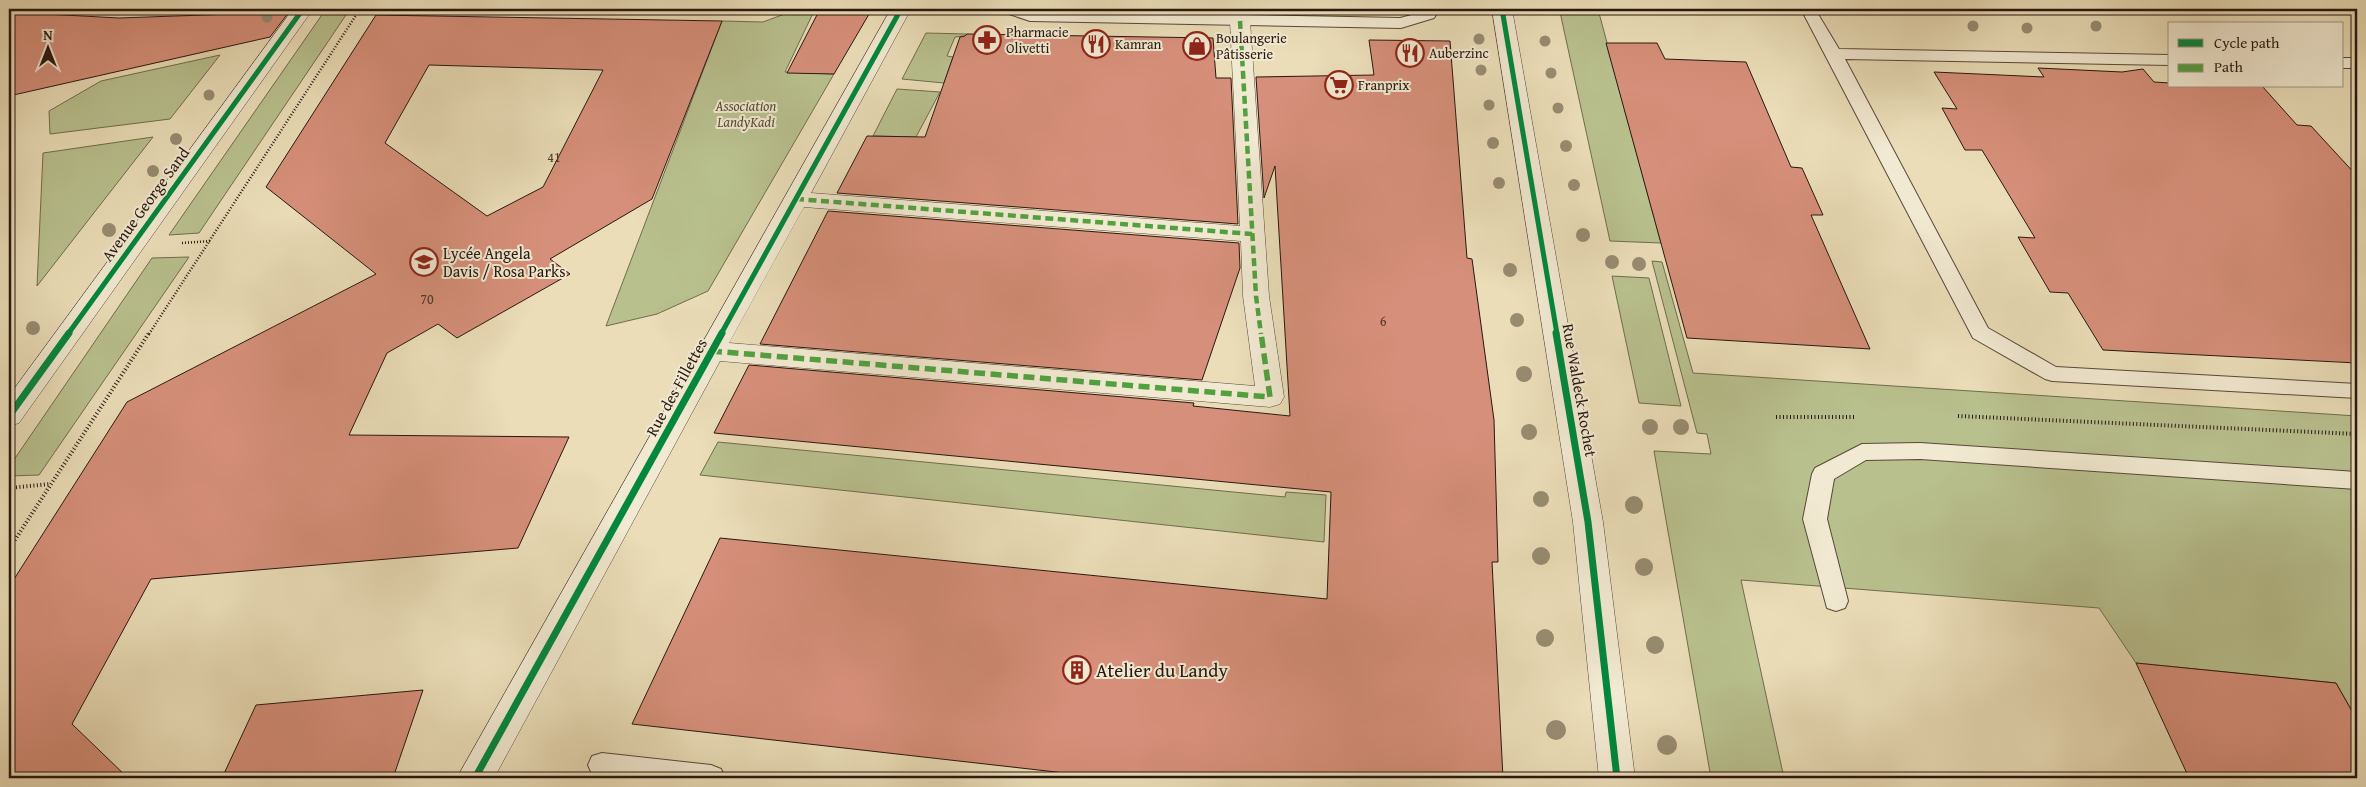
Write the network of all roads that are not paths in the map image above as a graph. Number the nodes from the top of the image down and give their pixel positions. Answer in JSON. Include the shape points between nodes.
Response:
{"nodes":[{"id":1,"x":303,"y":9,"type":"edge"},
{"id":2,"x":901,"y":9,"type":"edge"},
{"id":3,"x":1008,"y":9,"type":"edge"},
{"id":4,"x":1432,"y":9,"type":"edge"},
{"id":5,"x":1502,"y":9,"type":"edge"},
{"id":6,"x":1808,"y":9,"type":"edge"},
{"id":7,"x":1240,"y":21,"type":"junction"},
{"id":8,"x":1834,"y":54,"type":"junction"},
{"id":9,"x":2168,"y":60,"type":"edge"},
{"id":10,"x":2344,"y":63,"type":"edge"},
{"id":11,"x":2357,"y":63,"type":"edge"},
{"id":12,"x":796,"y":198,"type":"junction"},
{"id":13,"x":1252,"y":234,"type":"junction"},
{"id":14,"x":712,"y":351,"type":"junction"},
{"id":15,"x":2357,"y":391,"type":"edge"},
{"id":16,"x":10,"y":411,"type":"edge"},
{"id":17,"x":2357,"y":481,"type":"edge"},
{"id":18,"x":1836,"y":601,"type":"dead end"},
{"id":19,"x":602,"y":765,"type":"dead end"},
{"id":20,"x":475,"y":778,"type":"edge"},
{"id":21,"x":711,"y":778,"type":"edge"},
{"id":22,"x":1617,"y":778,"type":"edge"}],
"edges":[{"from":1,"to":16,"type":"street","name":"Avenue George Sand"},
{"from":2,"to":12,"type":"street","name":"Rue des Fillettes"},
{"from":3,"to":7,"type":"lane","via":[[1030,16]]},
{"from":4,"to":7,"type":"lane","via":[[1429,15],[1401,23]]},
{"from":5,"to":22,"type":"street","name":"Rue Waldeck Rochet","via":[[1588,522]]},
{"from":6,"to":8,"type":"lane"},
{"from":7,"to":13,"type":"street"},
{"from":8,"to":9,"type":"lane"},
{"from":8,"to":15,"type":"lane","via":[[1980,333],[2052,374]]},
{"from":10,"to":11,"type":"lane"},
{"from":12,"to":13,"type":"street"},
{"from":12,"to":14,"type":"street","name":"Rue des Fillettes"},
{"from":13,"to":14,"type":"street","via":[[1256,296],[1270,397]]},
{"from":14,"to":20,"type":"street","name":"Rue des Fillettes"},
{"from":17,"to":18,"type":"lane","via":[[1920,451],[1862,452],[1823,474],[1814,519]]},
{"from":19,"to":21,"type":"lane"}]}
